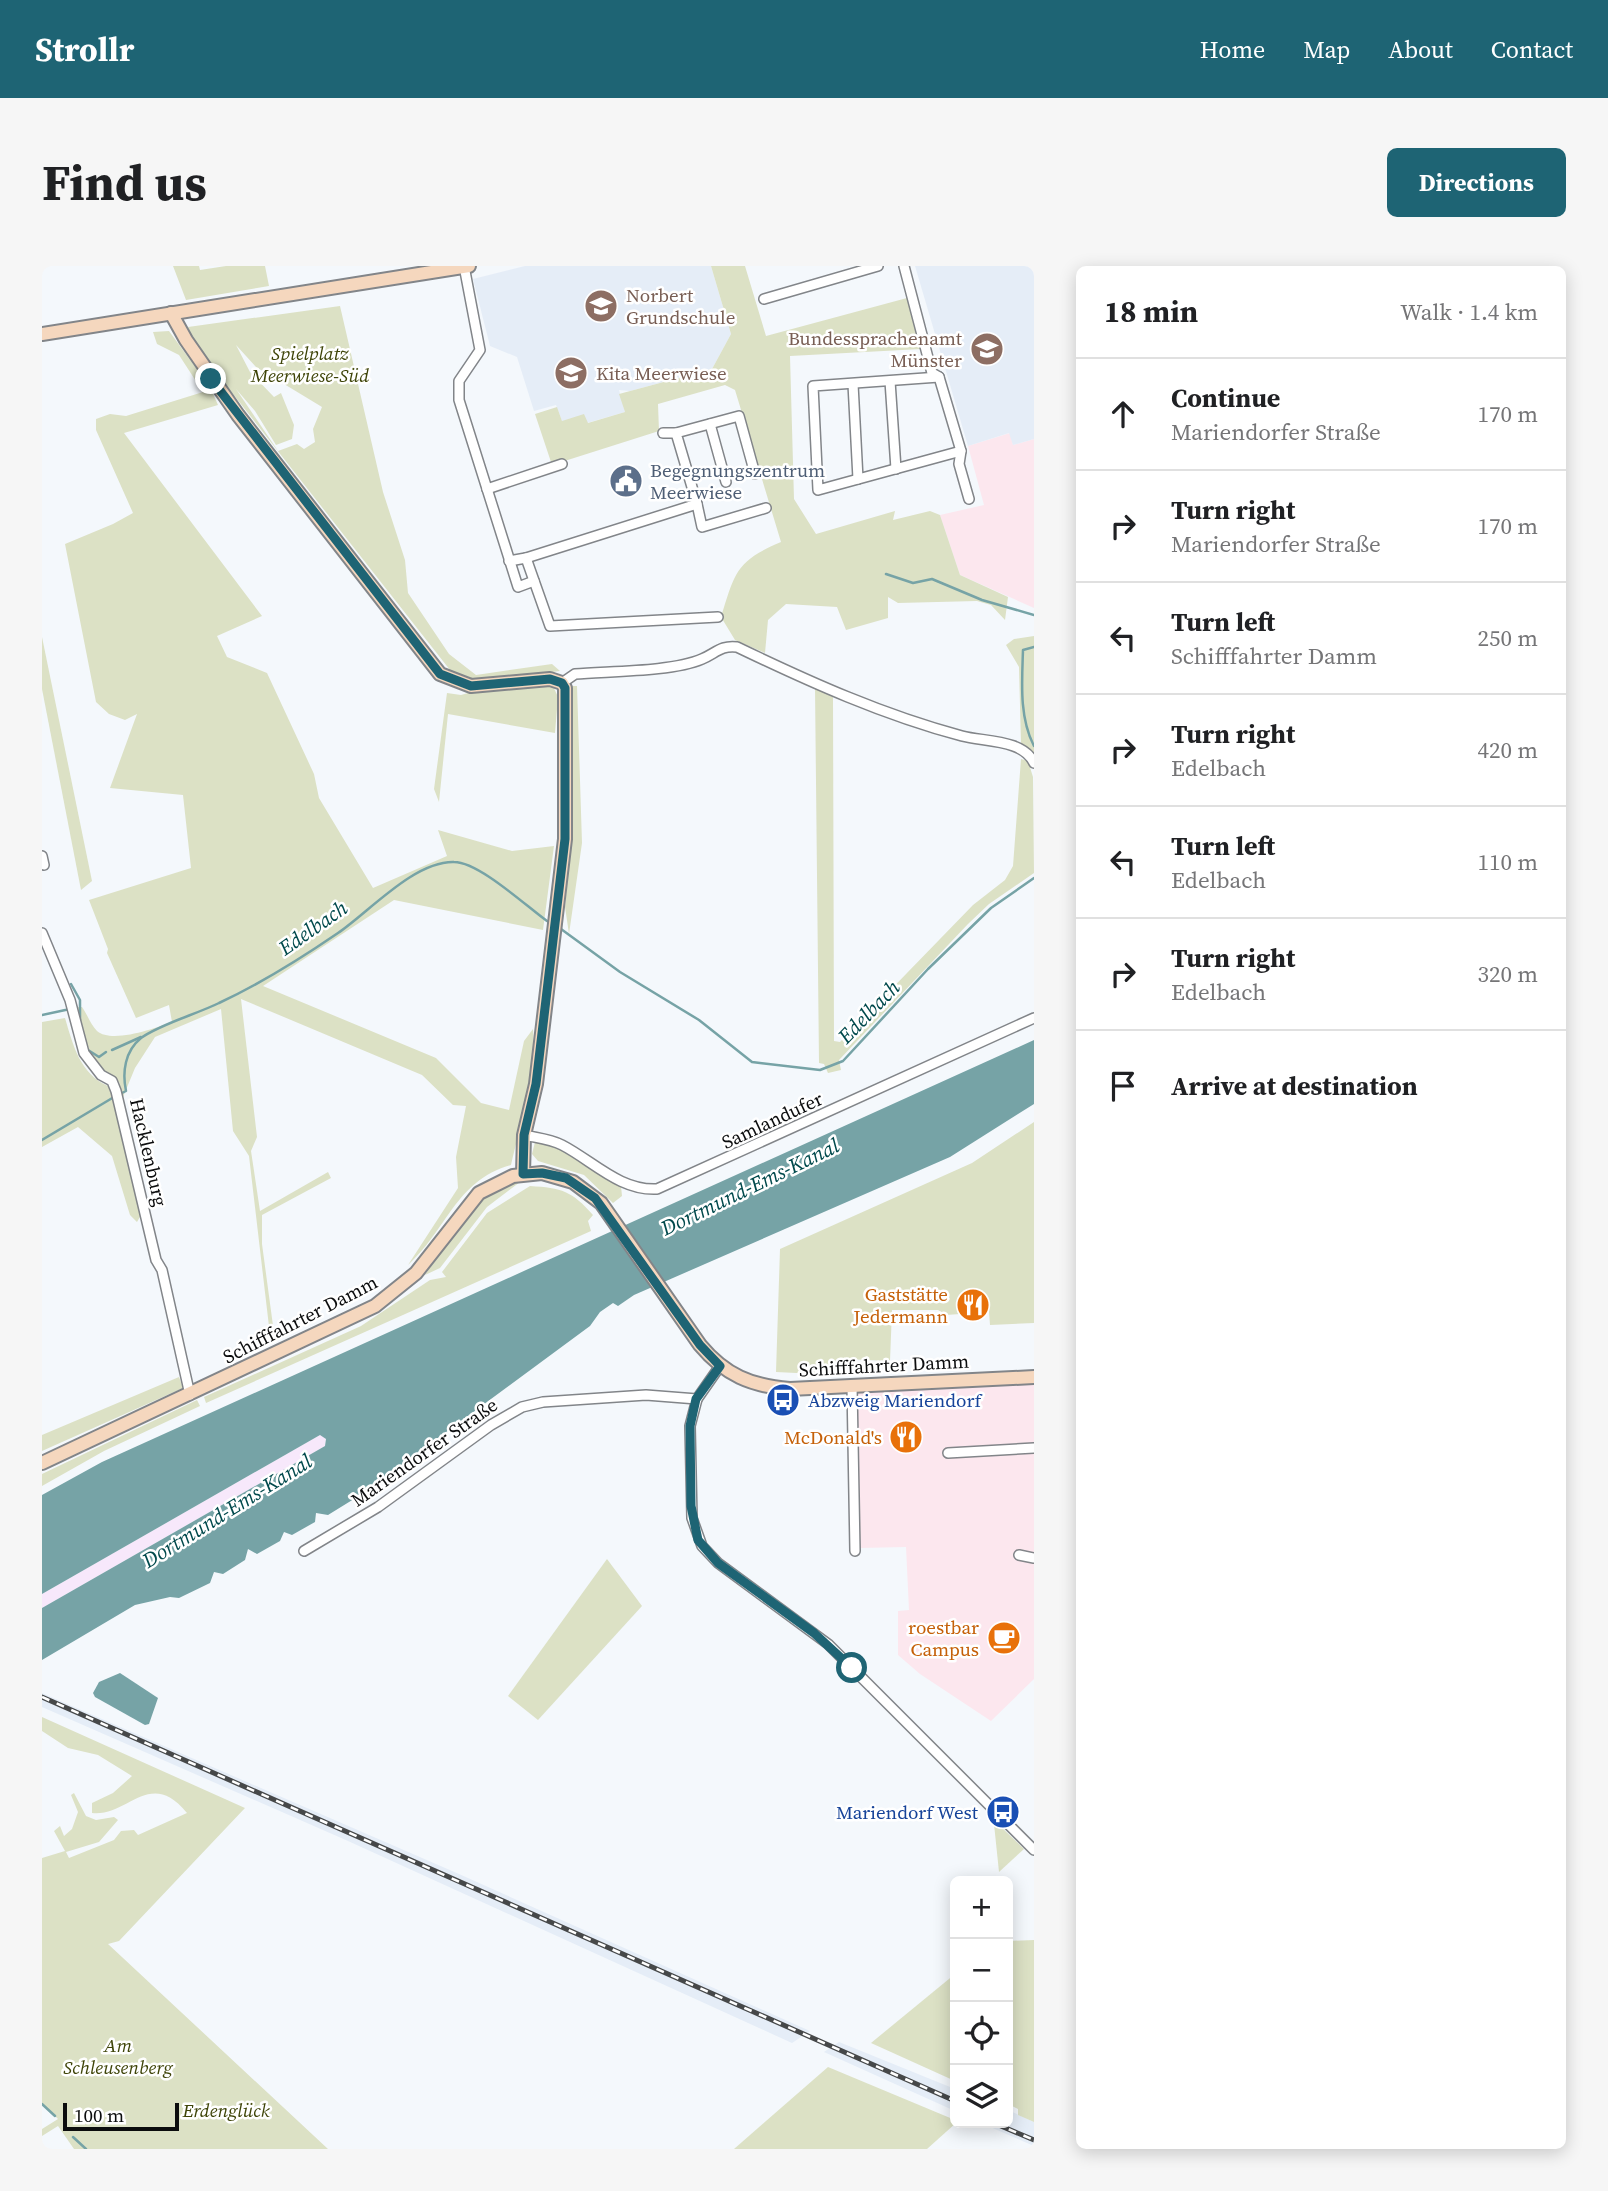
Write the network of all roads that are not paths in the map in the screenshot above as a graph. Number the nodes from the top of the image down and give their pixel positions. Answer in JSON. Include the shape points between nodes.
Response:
{"nodes":[{"id":1,"x":464,"y":266,"type":"edge"},
{"id":2,"x":469,"y":266,"type":"edge"},
{"id":3,"x":878,"y":266,"type":"edge"},
{"id":4,"x":904,"y":266,"type":"edge"},
{"id":5,"x":764,"y":299,"type":"dead end"},
{"id":6,"x":171,"y":313,"type":"junction"},
{"id":7,"x":42,"y":334,"type":"edge"},
{"id":8,"x":939,"y":377,"type":"junction"},
{"id":9,"x":890,"y":381,"type":"junction"},
{"id":10,"x":853,"y":384,"type":"junction"},
{"id":11,"x":710,"y":424,"type":"junction"},
{"id":12,"x":663,"y":433,"type":"dead end"},
{"id":13,"x":676,"y":433,"type":"junction"},
{"id":14,"x":961,"y":452,"type":"junction"},
{"id":15,"x":562,"y":464,"type":"dead end"},
{"id":16,"x":896,"y":469,"type":"junction"},
{"id":17,"x":755,"y":474,"type":"dead end"},
{"id":18,"x":858,"y":479,"type":"junction"},
{"id":19,"x":726,"y":482,"type":"dead end"},
{"id":20,"x":486,"y":489,"type":"junction"},
{"id":21,"x":969,"y":499,"type":"dead end"},
{"id":22,"x":697,"y":504,"type":"junction"},
{"id":23,"x":766,"y":508,"type":"dead end"},
{"id":24,"x":526,"y":558,"type":"junction"},
{"id":25,"x":509,"y":561,"type":"junction"},
{"id":26,"x":534,"y":581,"type":"junction"},
{"id":27,"x":718,"y":617,"type":"dead end"},
{"id":28,"x":562,"y":683,"type":"junction"},
{"id":29,"x":1034,"y":762,"type":"edge"},
{"id":30,"x":42,"y":933,"type":"edge"},
{"id":31,"x":1034,"y":1018,"type":"edge"},
{"id":32,"x":524,"y":1135,"type":"junction"},
{"id":33,"x":523,"y":1174,"type":"junction"},
{"id":34,"x":720,"y":1366,"type":"junction"},
{"id":35,"x":1034,"y":1377,"type":"edge"},
{"id":36,"x":852,"y":1386,"type":"junction"},
{"id":37,"x":190,"y":1395,"type":"junction"},
{"id":38,"x":696,"y":1399,"type":"junction"},
{"id":39,"x":1034,"y":1448,"type":"edge"},
{"id":40,"x":948,"y":1453,"type":"dead end"},
{"id":41,"x":42,"y":1463,"type":"edge"},
{"id":42,"x":304,"y":1551,"type":"dead end"},
{"id":43,"x":855,"y":1551,"type":"dead end"},
{"id":44,"x":1019,"y":1555,"type":"dead end"},
{"id":45,"x":1034,"y":1557,"type":"edge"},
{"id":46,"x":1034,"y":1850,"type":"edge"}],
"edges":[{"from":1,"to":2,"type":"street"},
{"from":1,"to":6,"type":"street"},
{"from":1,"to":20,"type":"street","via":[[480,350],[459,381],[458,400]]},
{"from":3,"to":5,"type":"street"},
{"from":4,"to":8,"type":"street","via":[[932,373]]},
{"from":6,"to":7,"type":"street"},
{"from":6,"to":28,"type":"street","via":[[238,415],[440,674],[471,686],[550,679]]},
{"from":8,"to":9,"type":"street"},
{"from":8,"to":14,"type":"street"},
{"from":9,"to":10,"type":"street"},
{"from":9,"to":16,"type":"street"},
{"from":10,"to":18,"type":"street"},
{"from":10,"to":18,"type":"street","via":[[813,387],[818,490]]},
{"from":11,"to":13,"type":"street"},
{"from":11,"to":17,"type":"street","via":[[739,416]]},
{"from":11,"to":19,"type":"street"},
{"from":12,"to":13,"type":"street"},
{"from":13,"to":22,"type":"street"},
{"from":14,"to":16,"type":"street"},
{"from":14,"to":21,"type":"street","via":[[959,464]]},
{"from":15,"to":20,"type":"street"},
{"from":16,"to":18,"type":"street"},
{"from":20,"to":25,"type":"street"},
{"from":22,"to":23,"type":"street","via":[[702,527]]},
{"from":22,"to":24,"type":"street"},
{"from":24,"to":25,"type":"street"},
{"from":24,"to":26,"type":"street"},
{"from":25,"to":26,"type":"street","via":[[518,587]]},
{"from":26,"to":27,"type":"street","via":[[550,625]]},
{"from":28,"to":29,"type":"street","via":[[575,674],[682,665],[727,646],[737,647],[862,704],[962,736],[1014,746],[1030,754]]},
{"from":28,"to":32,"type":"street","via":[[566,695],[565,839],[536,1084]]},
{"from":30,"to":37,"type":"street","name":"Hacklenburg","via":[[84,1053],[116,1091]]},
{"from":31,"to":32,"type":"street","name":"Samlandufer","via":[[657,1189],[623,1183],[561,1144]]},
{"from":32,"to":33,"type":"street"},
{"from":33,"to":34,"type":"street","name":"Schifffahrter Damm","via":[[551,1174],[573,1182],[595,1198],[700,1345]]},
{"from":33,"to":37,"type":"street","name":"Schifffahrter Damm","via":[[479,1193],[425,1263],[388,1297]]},
{"from":34,"to":36,"type":"street","name":"Schifffahrter Damm","via":[[737,1378],[772,1388]]},
{"from":34,"to":38,"type":"street"},
{"from":35,"to":36,"type":"street","name":"Schifffahrter Damm"},
{"from":36,"to":43,"type":"street"},
{"from":37,"to":41,"type":"street","name":"Schifffahrter Damm"},
{"from":38,"to":42,"type":"street","name":"Mariendorfer Straße","via":[[646,1395],[522,1407],[378,1507]]},
{"from":38,"to":46,"type":"street","via":[[690,1426],[691,1482],[694,1526],[702,1546],[718,1563],[828,1644]]},
{"from":39,"to":40,"type":"street"},
{"from":44,"to":45,"type":"street"}]}
